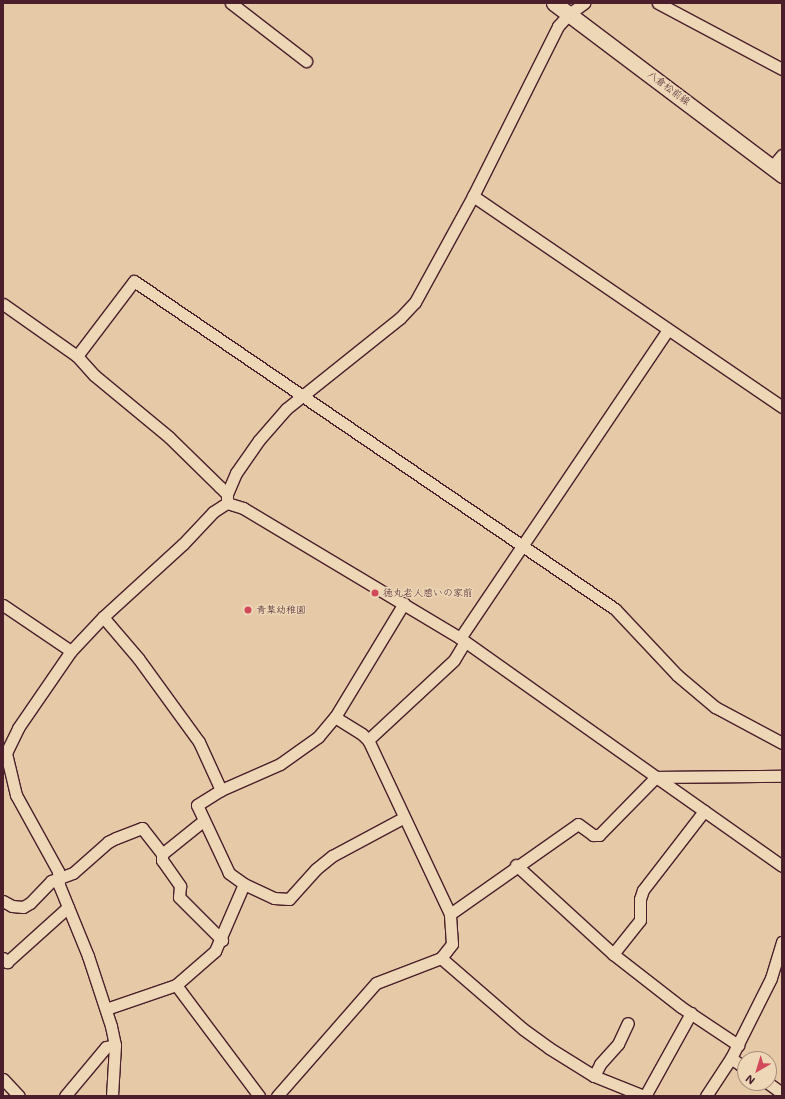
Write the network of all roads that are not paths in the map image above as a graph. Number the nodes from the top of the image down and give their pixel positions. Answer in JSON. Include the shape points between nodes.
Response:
{"nodes":[{"id":1,"x":231,"y":3,"type":"edge"},
{"id":2,"x":554,"y":3,"type":"edge"},
{"id":3,"x":584,"y":3,"type":"edge"},
{"id":4,"x":658,"y":3,"type":"edge"},
{"id":5,"x":569,"y":14,"type":"junction"},
{"id":6,"x":306,"y":61,"type":"dead end"},
{"id":7,"x":782,"y":68,"type":"edge"},
{"id":8,"x":782,"y":155,"type":"edge"},
{"id":9,"x":777,"y":172,"type":"edge"},
{"id":10,"x":474,"y":196,"type":"junction"},
{"id":11,"x":3,"y":304,"type":"edge"},
{"id":12,"x":668,"y":330,"type":"junction"},
{"id":13,"x":77,"y":356,"type":"junction"},
{"id":14,"x":302,"y":394,"type":"junction"},
{"id":15,"x":782,"y":407,"type":"edge"},
{"id":16,"x":227,"y":499,"type":"junction"},
{"id":17,"x":522,"y":545,"type":"junction"},
{"id":18,"x":404,"y":603,"type":"junction"},
{"id":19,"x":3,"y":605,"type":"edge"},
{"id":20,"x":103,"y":617,"type":"junction"},
{"id":21,"x":462,"y":640,"type":"junction"},
{"id":22,"x":71,"y":651,"type":"junction"},
{"id":23,"x":335,"y":717,"type":"junction"},
{"id":24,"x":368,"y":740,"type":"junction"},
{"id":25,"x":782,"y":743,"type":"edge"},
{"id":26,"x":4,"y":753,"type":"edge"},
{"id":27,"x":782,"y":776,"type":"edge"},
{"id":28,"x":656,"y":777,"type":"junction"},
{"id":29,"x":221,"y":790,"type":"junction"},
{"id":30,"x":704,"y":811,"type":"junction"},
{"id":31,"x":403,"y":818,"type":"junction"},
{"id":32,"x":204,"y":821,"type":"junction"},
{"id":33,"x":162,"y":854,"type":"junction"},
{"id":34,"x":516,"y":865,"type":"junction"},
{"id":35,"x":782,"y":866,"type":"edge"},
{"id":36,"x":58,"y":878,"type":"junction"},
{"id":37,"x":244,"y":884,"type":"junction"},
{"id":38,"x":3,"y":901,"type":"edge"},
{"id":39,"x":68,"y":907,"type":"junction"},
{"id":40,"x":450,"y":914,"type":"junction"},
{"id":41,"x":222,"y":940,"type":"junction"},
{"id":42,"x":782,"y":942,"type":"edge"},
{"id":43,"x":613,"y":954,"type":"junction"},
{"id":44,"x":3,"y":958,"type":"edge"},
{"id":45,"x":442,"y":958,"type":"junction"},
{"id":46,"x":176,"y":985,"type":"junction"},
{"id":47,"x":106,"y":1009,"type":"junction"},
{"id":48,"x":691,"y":1013,"type":"junction"},
{"id":49,"x":628,"y":1023,"type":"dead end"},
{"id":50,"x":115,"y":1045,"type":"junction"},
{"id":51,"x":738,"y":1045,"type":"junction"},
{"id":52,"x":731,"y":1058,"type":"junction"},
{"id":53,"x":737,"y":1062,"type":"edge"},
{"id":54,"x":594,"y":1076,"type":"junction"},
{"id":55,"x":3,"y":1079,"type":"edge"},
{"id":56,"x":19,"y":1096,"type":"edge"},
{"id":57,"x":65,"y":1096,"type":"edge"},
{"id":58,"x":112,"y":1096,"type":"edge"},
{"id":59,"x":259,"y":1096,"type":"edge"},
{"id":60,"x":277,"y":1096,"type":"edge"},
{"id":61,"x":644,"y":1096,"type":"edge"},
{"id":62,"x":706,"y":1096,"type":"edge"}],
"edges":[{"from":1,"to":6,"type":"street"},
{"from":2,"to":5,"type":"main road","name":"八倉松前線"},
{"from":3,"to":5,"type":"street"},
{"from":4,"to":7,"type":"street"},
{"from":5,"to":9,"type":"main road","name":"八倉松前線"},
{"from":5,"to":10,"type":"street","via":[[558,26],[532,75]]},
{"from":8,"to":9,"type":"street"},
{"from":10,"to":12,"type":"street"},
{"from":10,"to":14,"type":"street","via":[[414,302],[400,318]]},
{"from":11,"to":13,"type":"street"},
{"from":12,"to":15,"type":"street"},
{"from":12,"to":17,"type":"street"},
{"from":13,"to":14,"type":"street","via":[[134,281]]},
{"from":13,"to":16,"type":"street","via":[[94,375],[168,437]]},
{"from":14,"to":16,"type":"street","via":[[259,440],[236,473]]},
{"from":14,"to":17,"type":"street"},
{"from":16,"to":18,"type":"street"},
{"from":16,"to":20,"type":"street","via":[[183,544]]},
{"from":17,"to":21,"type":"street"},
{"from":17,"to":25,"type":"street","via":[[615,610],[677,675],[715,707]]},
{"from":18,"to":21,"type":"street"},
{"from":18,"to":23,"type":"street"},
{"from":19,"to":22,"type":"street"},
{"from":20,"to":22,"type":"street"},
{"from":20,"to":29,"type":"street","via":[[138,658],[198,742]]},
{"from":21,"to":24,"type":"street","via":[[454,660]]},
{"from":21,"to":28,"type":"street"},
{"from":22,"to":26,"type":"street","via":[[18,728]]},
{"from":23,"to":24,"type":"street"},
{"from":23,"to":29,"type":"street","via":[[310,744],[280,764]]},
{"from":24,"to":31,"type":"street"},
{"from":26,"to":36,"type":"street","via":[[16,795],[58,872]]},
{"from":27,"to":28,"type":"street"},
{"from":28,"to":30,"type":"street"},
{"from":28,"to":34,"type":"street","via":[[600,835],[593,835],[578,824]]},
{"from":29,"to":32,"type":"street","via":[[197,806]]},
{"from":30,"to":35,"type":"street"},
{"from":30,"to":43,"type":"street","via":[[643,890],[640,899],[640,920]]},
{"from":31,"to":37,"type":"street","via":[[332,856],[316,869],[289,899],[274,898]]},
{"from":31,"to":40,"type":"street"},
{"from":32,"to":33,"type":"street"},
{"from":32,"to":37,"type":"street","via":[[228,873]]},
{"from":33,"to":36,"type":"street","via":[[142,828],[108,842],[83,866]]},
{"from":33,"to":41,"type":"street","via":[[162,860],[180,886],[179,897]]},
{"from":34,"to":40,"type":"street"},
{"from":34,"to":43,"type":"street"},
{"from":36,"to":38,"type":"street","via":[[51,881],[30,904],[23,907],[12,906]]},
{"from":36,"to":39,"type":"street"},
{"from":37,"to":41,"type":"street"},
{"from":39,"to":44,"type":"street","via":[[7,962]]},
{"from":39,"to":47,"type":"street"},
{"from":40,"to":45,"type":"street","via":[[452,944]]},
{"from":41,"to":46,"type":"street","via":[[215,951]]},
{"from":42,"to":51,"type":"street","via":[[771,978]]},
{"from":43,"to":48,"type":"street"},
{"from":45,"to":54,"type":"street","via":[[523,1029]]},
{"from":45,"to":60,"type":"street","via":[[376,983]]},
{"from":46,"to":47,"type":"street"},
{"from":46,"to":59,"type":"street"},
{"from":47,"to":50,"type":"street"},
{"from":48,"to":51,"type":"street"},
{"from":48,"to":61,"type":"street"},
{"from":49,"to":54,"type":"street","via":[[618,1044],[600,1064]]},
{"from":50,"to":57,"type":"street","via":[[106,1047]]},
{"from":50,"to":58,"type":"street"},
{"from":51,"to":52,"type":"street"},
{"from":52,"to":53,"type":"street"},
{"from":52,"to":62,"type":"street"},
{"from":54,"to":61,"type":"street"},
{"from":55,"to":56,"type":"street"}]}
